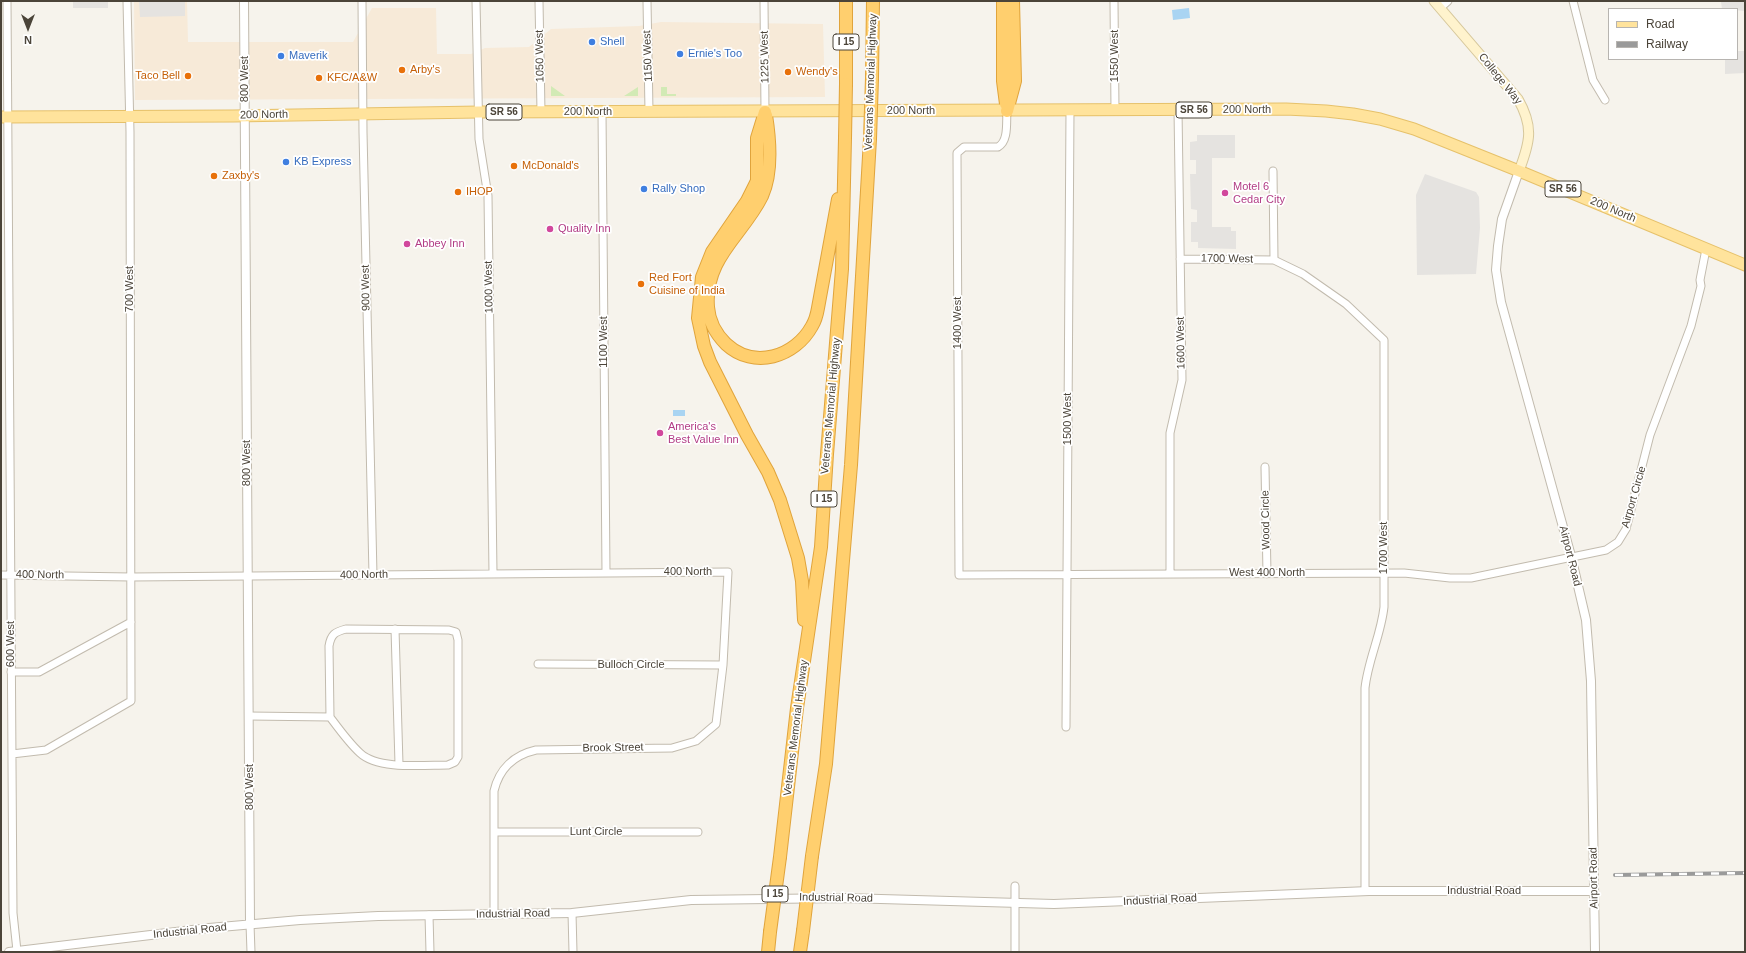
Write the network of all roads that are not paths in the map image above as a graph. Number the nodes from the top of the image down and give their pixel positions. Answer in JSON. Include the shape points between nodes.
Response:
{"nodes":[{"id":1,"x":7,"y":1,"type":"edge"},
{"id":2,"x":127,"y":1,"type":"edge"},
{"id":3,"x":244,"y":1,"type":"edge"},
{"id":4,"x":362,"y":1,"type":"edge"},
{"id":5,"x":476,"y":1,"type":"edge"},
{"id":6,"x":539,"y":1,"type":"edge"},
{"id":7,"x":647,"y":1,"type":"edge"},
{"id":8,"x":764,"y":1,"type":"edge"},
{"id":9,"x":846,"y":1,"type":"edge"},
{"id":10,"x":873,"y":1,"type":"edge"},
{"id":11,"x":879,"y":1,"type":"edge"},
{"id":12,"x":1003,"y":1,"type":"edge"},
{"id":13,"x":1013,"y":1,"type":"edge"},
{"id":14,"x":1114,"y":1,"type":"edge"},
{"id":15,"x":1448,"y":1,"type":"edge"},
{"id":16,"x":1573,"y":1,"type":"edge"},
{"id":17,"x":1437,"y":4,"type":"edge"},
{"id":18,"x":873,"y":53,"type":"junction"},
{"id":19,"x":1606,"y":100,"type":"dead end"},
{"id":20,"x":1178,"y":110,"type":"junction"},
{"id":21,"x":649,"y":111,"type":"junction"},
{"id":22,"x":1007,"y":111,"type":"junction"},
{"id":23,"x":1070,"y":111,"type":"junction"},
{"id":24,"x":1115,"y":111,"type":"junction"},
{"id":25,"x":479,"y":112,"type":"junction"},
{"id":26,"x":541,"y":112,"type":"junction"},
{"id":27,"x":602,"y":112,"type":"junction"},
{"id":28,"x":765,"y":112,"type":"junction"},
{"id":29,"x":363,"y":114,"type":"junction"},
{"id":30,"x":245,"y":116,"type":"junction"},
{"id":31,"x":4,"y":117,"type":"edge"},
{"id":32,"x":130,"y":117,"type":"junction"},
{"id":33,"x":844,"y":162,"type":"junction"},
{"id":34,"x":1273,"y":170,"type":"dead end"},
{"id":35,"x":1519,"y":171,"type":"junction"},
{"id":36,"x":1706,"y":249,"type":"junction"},
{"id":37,"x":1180,"y":259,"type":"junction"},
{"id":38,"x":1274,"y":260,"type":"junction"},
{"id":39,"x":1745,"y":265,"type":"edge"},
{"id":40,"x":1265,"y":466,"type":"dead end"},
{"id":41,"x":1571,"y":556,"type":"junction"},
{"id":42,"x":606,"y":572,"type":"junction"},
{"id":43,"x":728,"y":572,"type":"joint"},
{"id":44,"x":493,"y":573,"type":"junction"},
{"id":45,"x":1384,"y":573,"type":"junction"},
{"id":46,"x":1067,"y":574,"type":"junction"},
{"id":47,"x":1170,"y":574,"type":"junction"},
{"id":48,"x":1267,"y":574,"type":"junction"},
{"id":49,"x":1,"y":575,"type":"edge"},
{"id":50,"x":11,"y":575,"type":"junction"},
{"id":51,"x":373,"y":575,"type":"junction"},
{"id":52,"x":248,"y":576,"type":"junction"},
{"id":53,"x":959,"y":576,"type":"joint"},
{"id":54,"x":131,"y":577,"type":"junction"},
{"id":55,"x":131,"y":622,"type":"junction"},
{"id":56,"x":396,"y":629,"type":"junction"},
{"id":57,"x":538,"y":664,"type":"dead end"},
{"id":58,"x":723,"y":665,"type":"junction"},
{"id":59,"x":11,"y":672,"type":"junction"},
{"id":60,"x":797,"y":708,"type":"junction"},
{"id":61,"x":249,"y":716,"type":"junction"},
{"id":62,"x":330,"y":717,"type":"junction"},
{"id":63,"x":1066,"y":727,"type":"dead end"},
{"id":64,"x":12,"y":754,"type":"junction"},
{"id":65,"x":398,"y":764,"type":"junction"},
{"id":66,"x":494,"y":832,"type":"junction"},
{"id":67,"x":698,"y":832,"type":"dead end"},
{"id":68,"x":1015,"y":886,"type":"dead end"},
{"id":69,"x":1594,"y":891,"type":"junction"},
{"id":70,"x":1365,"y":892,"type":"junction"},
{"id":71,"x":1015,"y":904,"type":"junction"},
{"id":72,"x":572,"y":913,"type":"junction"},
{"id":73,"x":494,"y":914,"type":"junction"},
{"id":74,"x":429,"y":915,"type":"junction"},
{"id":75,"x":250,"y":924,"type":"junction"},
{"id":76,"x":13,"y":952,"type":"edge"},
{"id":77,"x":251,"y":952,"type":"edge"},
{"id":78,"x":430,"y":952,"type":"edge"},
{"id":79,"x":573,"y":952,"type":"edge"},
{"id":80,"x":768,"y":952,"type":"edge"},
{"id":81,"x":800,"y":952,"type":"edge"},
{"id":82,"x":1015,"y":952,"type":"edge"},
{"id":83,"x":1595,"y":952,"type":"edge"}],
"edges":[{"from":1,"to":31,"type":"street","name":"600 West"},
{"from":2,"to":32,"type":"street","name":"700 West"},
{"from":3,"to":30,"type":"street","name":"800 West"},
{"from":4,"to":29,"type":"street","name":"900 West"},
{"from":5,"to":25,"type":"street","name":"1000 West"},
{"from":6,"to":26,"type":"street","name":"1050 West"},
{"from":7,"to":21,"type":"street","name":"1150 West"},
{"from":8,"to":28,"type":"street","name":"1225 West"},
{"from":9,"to":33,"type":"highway","name":"Veterans Memorial Highway","number":"I 15","bridge":true},
{"from":10,"to":18,"type":"highway","name":"Veterans Memorial Highway","number":"I 15"},
{"from":11,"to":18,"type":"highway"},
{"from":12,"to":22,"type":"highway","via":[[1003,81]]},
{"from":13,"to":22,"type":"highway","via":[[1014,81]]},
{"from":14,"to":24,"type":"street","name":"1550 West"},
{"from":15,"to":17,"type":"street"},
{"from":16,"to":19,"type":"street","via":[[1593,80]]},
{"from":17,"to":35,"type":"main road","name":"College Way","via":[[1518,98],[1525,111],[1529,137]]},
{"from":18,"to":81,"type":"highway","name":"Veterans Memorial Highway","number":"I 15","bridge":true,"via":[[851,466],[835,664],[826,764]]},
{"from":20,"to":24,"type":"main road","name":"200 North","number":"SR 56"},
{"from":20,"to":35,"type":"main road","name":"200 North","number":"SR 56","via":[[1286,109],[1353,114],[1414,129]]},
{"from":20,"to":37,"type":"street","name":"1600 West"},
{"from":21,"to":27,"type":"main road","name":"200 North","number":"SR 56"},
{"from":21,"to":28,"type":"main road","name":"200 North","number":"SR 56"},
{"from":22,"to":23,"type":"main road","name":"200 North","number":"SR 56"},
{"from":22,"to":28,"type":"main road","name":"200 North","number":"SR 56"},
{"from":22,"to":53,"type":"street","name":"1400 West","via":[[1003,144],[998,147],[964,147],[958,153]]},
{"from":23,"to":24,"type":"main road","name":"200 North","number":"SR 56"},
{"from":23,"to":46,"type":"street","name":"1500 West"},
{"from":25,"to":26,"type":"main road","name":"200 North","number":"SR 56"},
{"from":25,"to":29,"type":"main road","name":"200 North","number":"SR 56"},
{"from":25,"to":44,"type":"street","name":"1000 West","via":[[479,138],[488,196]]},
{"from":26,"to":27,"type":"main road","name":"200 North","number":"SR 56"},
{"from":27,"to":42,"type":"street","name":"1100 West"},
{"from":28,"to":33,"type":"highway","via":[[769,134],[767,181],[756,205],[719,257],[710,282],[710,320],[715,332],[733,350],[754,358],[766,359],[780,355],[799,342],[813,325]]},
{"from":28,"to":60,"type":"highway","via":[[757,138],[757,181],[747,201],[712,252],[702,277],[698,318],[710,362],[768,472],[780,500],[798,558],[804,604],[804,640]]},
{"from":29,"to":30,"type":"main road","name":"200 North","number":"SR 56"},
{"from":29,"to":51,"type":"street","name":"900 West"},
{"from":30,"to":32,"type":"main road","name":"200 North","number":"SR 56"},
{"from":30,"to":52,"type":"street","name":"800 West"},
{"from":31,"to":32,"type":"main road","name":"200 North","number":"SR 56"},
{"from":31,"to":50,"type":"street","name":"600 West"},
{"from":32,"to":54,"type":"street","name":"700 West"},
{"from":33,"to":60,"type":"highway","name":"Veterans Memorial Highway","number":"I 15","via":[[842,269],[821,547]]},
{"from":34,"to":38,"type":"street"},
{"from":35,"to":36,"type":"main road","name":"200 North","number":"SR 56"},
{"from":35,"to":41,"type":"street","name":"Airport Road","via":[[1502,219],[1496,270],[1501,302]]},
{"from":36,"to":39,"type":"main road","name":"200 North","number":"SR 56"},
{"from":36,"to":41,"type":"street","name":"Airport Circle","via":[[1701,286],[1691,326],[1650,435],[1626,529],[1618,542],[1606,550]]},
{"from":37,"to":38,"type":"street","name":"1700 West"},
{"from":37,"to":47,"type":"street","name":"1600 West","via":[[1182,380],[1170,433]]},
{"from":38,"to":45,"type":"street","name":"1700 West","via":[[1303,274],[1346,304],[1384,340]]},
{"from":40,"to":48,"type":"street","name":"Wood Circle"},
{"from":41,"to":45,"type":"street","name":"West 400 North","via":[[1471,578]]},
{"from":41,"to":69,"type":"street","name":"Airport Road","via":[[1586,620],[1591,681]]},
{"from":42,"to":43,"type":"street","name":"400 North"},
{"from":42,"to":44,"type":"street","name":"400 North"},
{"from":43,"to":58,"type":"street","name":"Brook Street"},
{"from":44,"to":51,"type":"street","name":"400 North"},
{"from":45,"to":48,"type":"street","name":"West 400 North"},
{"from":45,"to":70,"type":"street","name":"1700 West","via":[[1382,625],[1368,669],[1365,688]]},
{"from":46,"to":47,"type":"street","name":"West 400 North"},
{"from":46,"to":53,"type":"street","name":"West 400 North"},
{"from":46,"to":63,"type":"street","name":"1500 West"},
{"from":47,"to":48,"type":"street","name":"West 400 North"},
{"from":49,"to":50,"type":"street","name":"400 North"},
{"from":50,"to":54,"type":"street","name":"400 North"},
{"from":50,"to":59,"type":"street","name":"600 West"},
{"from":51,"to":52,"type":"street","name":"400 North"},
{"from":52,"to":54,"type":"street","name":"400 North"},
{"from":52,"to":61,"type":"street","name":"800 West"},
{"from":54,"to":55,"type":"street","name":"700 West"},
{"from":55,"to":59,"type":"street","via":[[39,672]]},
{"from":55,"to":64,"type":"street","name":"700 West","via":[[131,701],[46,750]]},
{"from":56,"to":62,"type":"street","via":[[346,629],[334,632],[328,646]]},
{"from":56,"to":65,"type":"street"},
{"from":56,"to":65,"type":"street","via":[[449,630],[456,632],[458,640],[458,757],[448,765]]},
{"from":57,"to":58,"type":"street","name":"Bulloch Circle"},
{"from":58,"to":66,"type":"street","name":"Brook Street","via":[[716,724],[696,741],[672,748],[536,750],[516,758],[502,771],[496,784]]},
{"from":59,"to":64,"type":"street","name":"600 West"},
{"from":60,"to":80,"type":"highway","name":"Veterans Memorial Highway","number":"I 15","bridge":true},
{"from":61,"to":62,"type":"street"},
{"from":61,"to":75,"type":"street","name":"800 West"},
{"from":62,"to":65,"type":"street","via":[[360,754],[375,762]]},
{"from":64,"to":76,"type":"street","name":"600 West"},
{"from":66,"to":67,"type":"street","name":"Lunt Circle"},
{"from":66,"to":73,"type":"street","name":"Brook Street"},
{"from":68,"to":71,"type":"street"},
{"from":69,"to":70,"type":"street","name":"Industrial Road"},
{"from":69,"to":83,"type":"street","name":"Airport Road"},
{"from":70,"to":71,"type":"street","name":"Industrial Road","via":[[1084,904]]},
{"from":71,"to":72,"type":"street","name":"Industrial Road","via":[[846,898],[750,898],[676,901]]},
{"from":71,"to":82,"type":"street"},
{"from":72,"to":73,"type":"street","name":"Industrial Road"},
{"from":72,"to":79,"type":"street"},
{"from":73,"to":74,"type":"street","name":"Industrial Road"},
{"from":74,"to":75,"type":"street","name":"Industrial Road"},
{"from":74,"to":78,"type":"street"},
{"from":75,"to":76,"type":"street","name":"Industrial Road"},
{"from":75,"to":77,"type":"street"}]}
